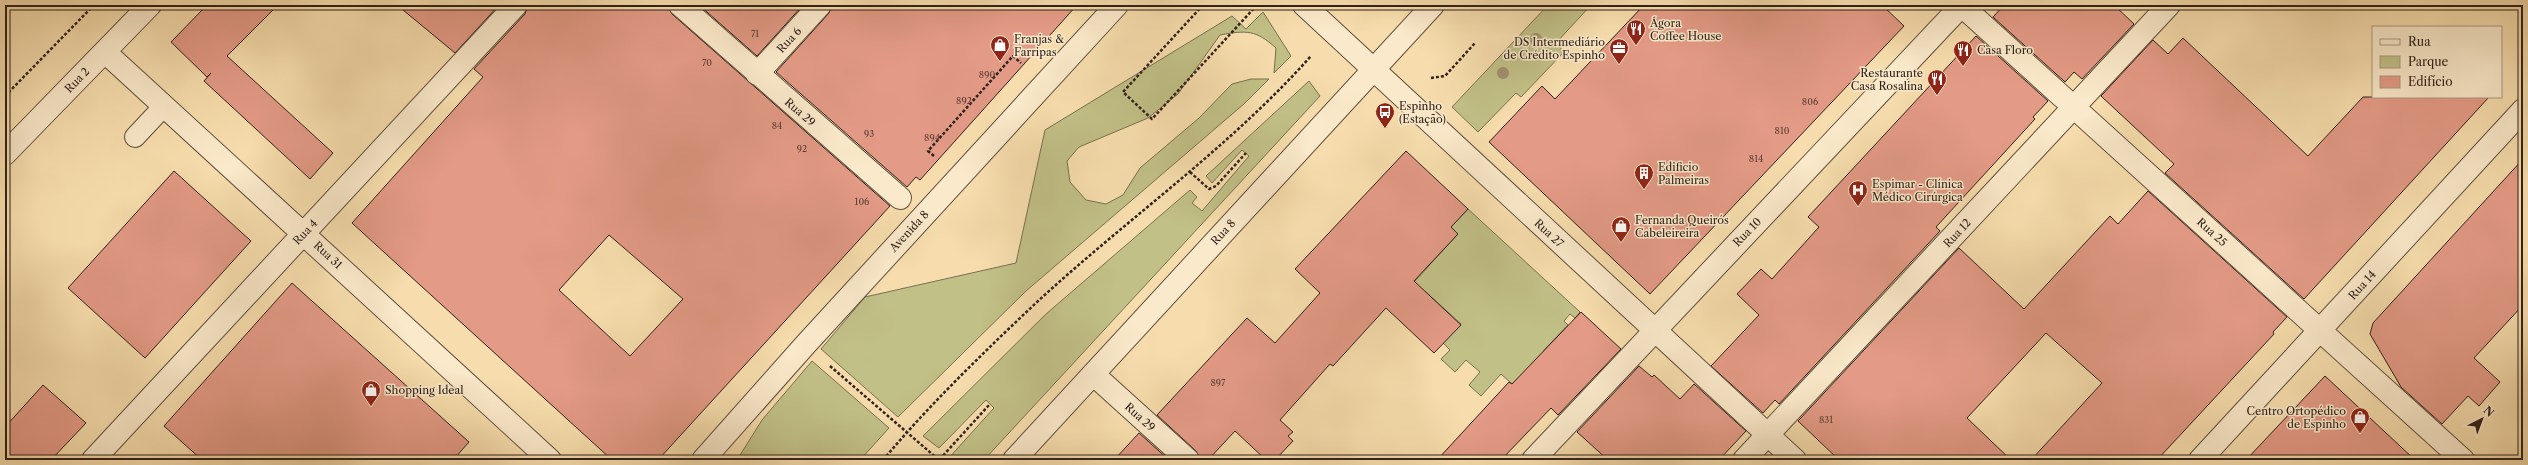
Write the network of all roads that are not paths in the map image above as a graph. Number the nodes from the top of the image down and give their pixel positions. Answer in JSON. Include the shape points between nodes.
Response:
{"nodes":[{"id":1,"x":150,"y":5,"type":"edge"},
{"id":2,"x":516,"y":5,"type":"edge"},
{"id":3,"x":680,"y":5,"type":"edge"},
{"id":4,"x":820,"y":5,"type":"edge"},
{"id":5,"x":1117,"y":5,"type":"edge"},
{"id":6,"x":1304,"y":5,"type":"edge"},
{"id":7,"x":1433,"y":5,"type":"edge"},
{"id":8,"x":1962,"y":5,"type":"edge"},
{"id":9,"x":2169,"y":5,"type":"edge"},
{"id":10,"x":105,"y":52,"type":"junction"},
{"id":11,"x":1375,"y":69,"type":"junction"},
{"id":12,"x":757,"y":74,"type":"junction"},
{"id":13,"x":164,"y":106,"type":"junction"},
{"id":14,"x":2075,"y":107,"type":"junction"},
{"id":15,"x":2523,"y":110,"type":"edge"},
{"id":16,"x":135,"y":138,"type":"dead end"},
{"id":17,"x":5,"y":154,"type":"edge"},
{"id":18,"x":922,"y":218,"type":"junction"},
{"id":19,"x":304,"y":233,"type":"junction"},
{"id":20,"x":1654,"y":330,"type":"junction"},
{"id":21,"x":2321,"y":330,"type":"junction"},
{"id":22,"x":1093,"y":374,"type":"junction"},
{"id":23,"x":1767,"y":435,"type":"junction"},
{"id":24,"x":93,"y":460,"type":"edge"},
{"id":25,"x":550,"y":460,"type":"edge"},
{"id":26,"x":704,"y":460,"type":"edge"},
{"id":27,"x":1014,"y":460,"type":"edge"},
{"id":28,"x":1188,"y":460,"type":"edge"},
{"id":29,"x":1533,"y":460,"type":"edge"},
{"id":30,"x":1744,"y":460,"type":"edge"},
{"id":31,"x":1795,"y":460,"type":"edge"},
{"id":32,"x":2200,"y":460,"type":"edge"},
{"id":33,"x":2463,"y":460,"type":"edge"}],
"edges":[{"from":1,"to":10,"type":"street","name":"Rua 2"},
{"from":2,"to":19,"type":"street","name":"Rua 4"},
{"from":3,"to":12,"type":"street","name":"Rua 29"},
{"from":4,"to":12,"type":"street","name":"Rua 6"},
{"from":5,"to":18,"type":"street","name":"Avenida 8"},
{"from":6,"to":11,"type":"street","name":"Rua 27"},
{"from":7,"to":11,"type":"street","name":"Rua 8"},
{"from":8,"to":14,"type":"street","name":"Rua 25"},
{"from":8,"to":20,"type":"street","name":"Rua 10"},
{"from":9,"to":14,"type":"street","name":"Rua 12"},
{"from":10,"to":13,"type":"street","name":"Rua 31"},
{"from":10,"to":17,"type":"street","name":"Rua 2"},
{"from":11,"to":20,"type":"street","name":"Rua 27"},
{"from":11,"to":22,"type":"street","name":"Rua 8"},
{"from":12,"to":18,"type":"street","name":"Rua 29"},
{"from":13,"to":16,"type":"lane"},
{"from":13,"to":19,"type":"street","name":"Rua 31"},
{"from":14,"to":21,"type":"street","name":"Rua 25"},
{"from":14,"to":23,"type":"street","name":"Rua 12"},
{"from":15,"to":21,"type":"street","name":"Rua 14"},
{"from":18,"to":26,"type":"street","name":"Avenida 8"},
{"from":19,"to":24,"type":"street","name":"Rua 4"},
{"from":19,"to":25,"type":"street","name":"Rua 31"},
{"from":20,"to":23,"type":"street","name":"Rua 27"},
{"from":20,"to":29,"type":"street","name":"Rua 10"},
{"from":21,"to":32,"type":"street","name":"Rua 14"},
{"from":21,"to":33,"type":"street","name":"Rua 25"},
{"from":22,"to":27,"type":"street","name":"Rua 8"},
{"from":22,"to":28,"type":"street","name":"Rua 29"},
{"from":23,"to":30,"type":"street","name":"Rua 12"},
{"from":23,"to":31,"type":"street","name":"Rua 27"}]}
